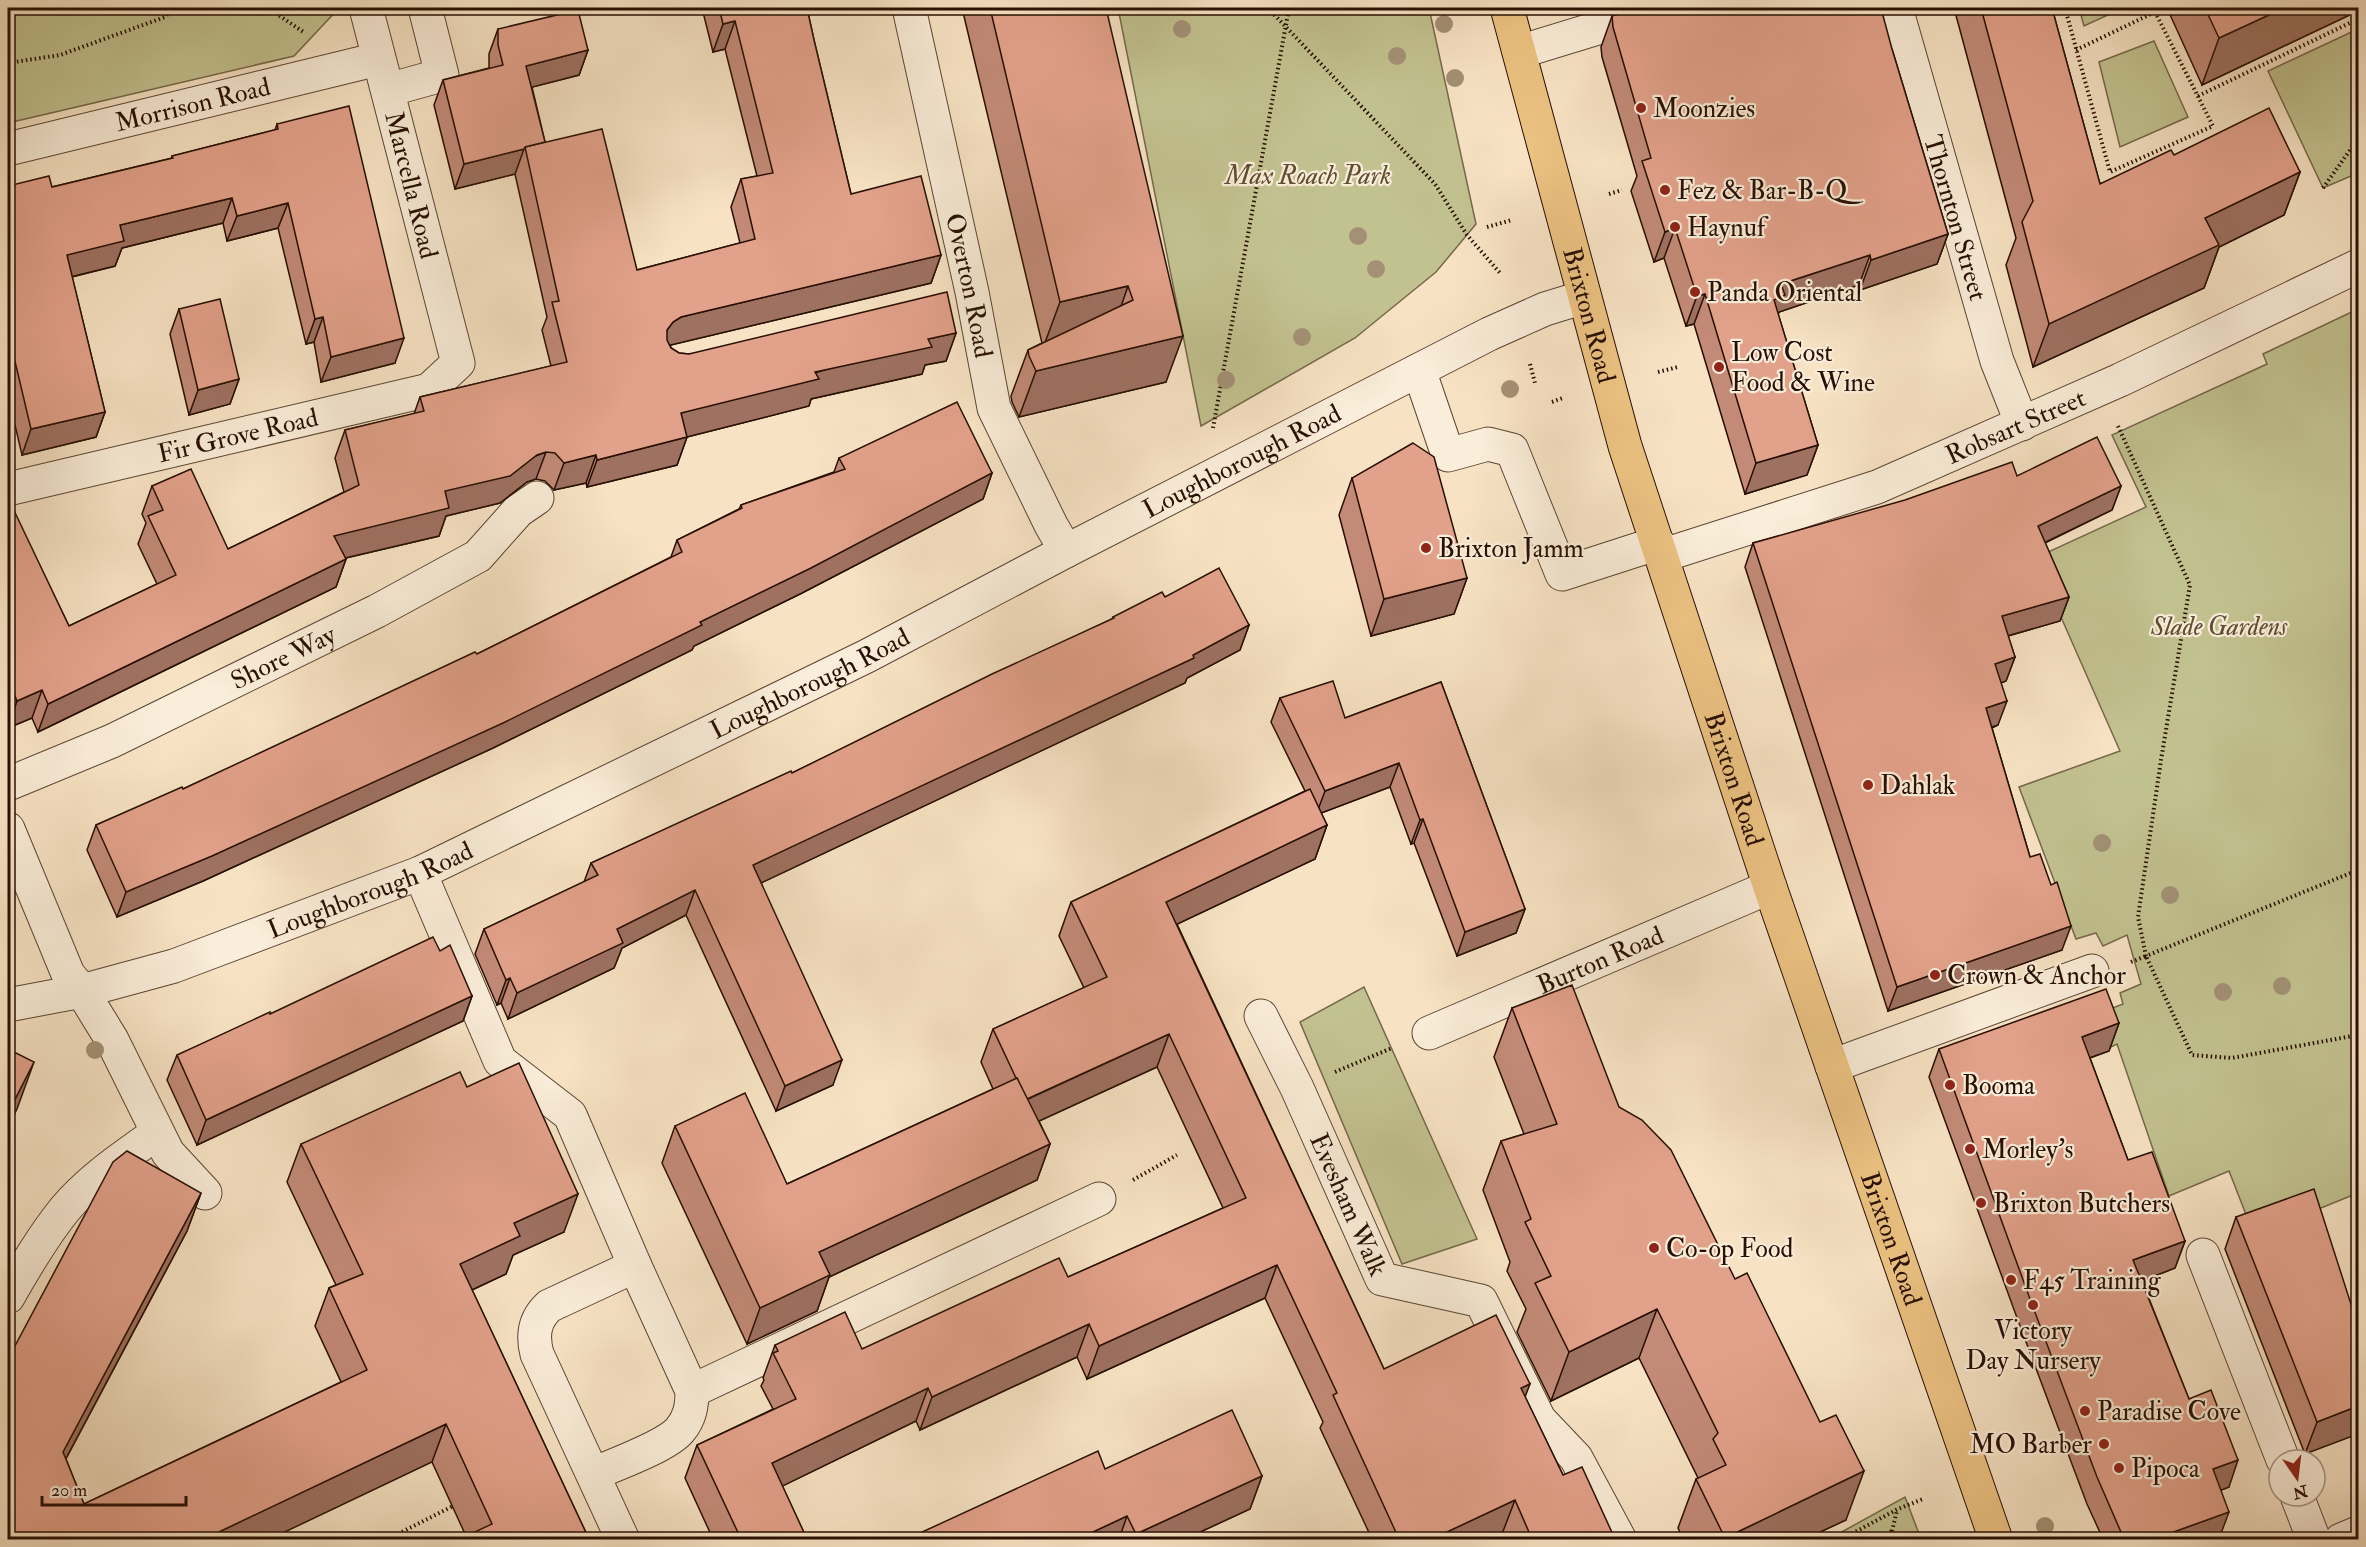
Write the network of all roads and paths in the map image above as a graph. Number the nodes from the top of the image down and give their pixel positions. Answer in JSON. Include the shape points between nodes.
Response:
{"nodes":[{"id":1,"x":173,"y":8,"type":"edge"},
{"id":2,"x":366,"y":8,"type":"edge"},
{"id":3,"x":424,"y":8,"type":"edge"},
{"id":4,"x":909,"y":8,"type":"edge"},
{"id":5,"x":1268,"y":8,"type":"edge"},
{"id":6,"x":1289,"y":8,"type":"edge"},
{"id":7,"x":1507,"y":8,"type":"edge"},
{"id":8,"x":1663,"y":8,"type":"edge"},
{"id":9,"x":1896,"y":8,"type":"edge"},
{"id":10,"x":2064,"y":8,"type":"edge"},
{"id":11,"x":2154,"y":10,"type":"edge"},
{"id":12,"x":2358,"y":20,"type":"edge"},
{"id":13,"x":1286,"y":26,"type":"junction"},
{"id":14,"x":2076,"y":50,"type":"junction"},
{"id":15,"x":1519,"y":52,"type":"junction"},
{"id":16,"x":378,"y":59,"type":"junction"},
{"id":17,"x":8,"y":63,"type":"edge"},
{"id":18,"x":388,"y":90,"type":"junction"},
{"id":19,"x":2198,"y":96,"type":"junction"},
{"id":20,"x":2358,"y":139,"type":"edge"},
{"id":21,"x":8,"y":149,"type":"edge"},
{"id":22,"x":2323,"y":188,"type":"dead end"},
{"id":23,"x":1622,"y":190,"type":"dead end"},
{"id":24,"x":1609,"y":194,"type":"dead end"},
{"id":25,"x":1512,"y":220,"type":"dead end"},
{"id":26,"x":1487,"y":227,"type":"dead end"},
{"id":27,"x":2358,"y":266,"type":"edge"},
{"id":28,"x":1500,"y":273,"type":"dead end"},
{"id":29,"x":972,"y":292,"type":"junction"},
{"id":30,"x":1584,"y":297,"type":"junction"},
{"id":31,"x":938,"y":300,"type":"edge"},
{"id":32,"x":458,"y":363,"type":"joint"},
{"id":33,"x":1530,"y":364,"type":"dead end"},
{"id":34,"x":1678,"y":367,"type":"dead end"},
{"id":35,"x":1419,"y":370,"type":"junction"},
{"id":36,"x":1658,"y":372,"type":"dead end"},
{"id":37,"x":1535,"y":383,"type":"dead end"},
{"id":38,"x":1563,"y":398,"type":"dead end"},
{"id":39,"x":1552,"y":402,"type":"dead end"},
{"id":40,"x":2117,"y":422,"type":"dead end"},
{"id":41,"x":2022,"y":424,"type":"junction"},
{"id":42,"x":1213,"y":429,"type":"dead end"},
{"id":43,"x":8,"y":489,"type":"edge"},
{"id":44,"x":537,"y":498,"type":"dead end"},
{"id":45,"x":1066,"y":550,"type":"junction"},
{"id":46,"x":1660,"y":550,"type":"junction"},
{"id":47,"x":8,"y":784,"type":"edge"},
{"id":48,"x":8,"y":829,"type":"edge"},
{"id":49,"x":2358,"y":870,"type":"edge"},
{"id":50,"x":420,"y":873,"type":"junction"},
{"id":51,"x":1770,"y":886,"type":"junction"},
{"id":52,"x":2146,"y":956,"type":"junction"},
{"id":53,"x":2092,"y":971,"type":"joint"},
{"id":54,"x":82,"y":991,"type":"junction"},
{"id":55,"x":8,"y":1005,"type":"edge"},
{"id":56,"x":1262,"y":1016,"type":"dead end"},
{"id":57,"x":1429,"y":1033,"type":"joint"},
{"id":58,"x":2358,"y":1035,"type":"edge"},
{"id":59,"x":1832,"y":1066,"type":"junction"},
{"id":60,"x":1296,"y":1088,"type":"junction"},
{"id":61,"x":157,"y":1133,"type":"junction"},
{"id":62,"x":1177,"y":1155,"type":"dead end"},
{"id":63,"x":205,"y":1193,"type":"dead end"},
{"id":64,"x":1099,"y":1199,"type":"joint"},
{"id":65,"x":2203,"y":1255,"type":"dead end"},
{"id":66,"x":635,"y":1266,"type":"junction"},
{"id":67,"x":8,"y":1298,"type":"edge"},
{"id":68,"x":692,"y":1391,"type":"junction"},
{"id":69,"x":2278,"y":1448,"type":"edge"},
{"id":70,"x":593,"y":1474,"type":"junction"},
{"id":71,"x":1923,"y":1500,"type":"dead end"},
{"id":72,"x":456,"y":1505,"type":"dead end"},
{"id":73,"x":2302,"y":1508,"type":"edge"},
{"id":74,"x":1898,"y":1509,"type":"junction"},
{"id":75,"x":1892,"y":1530,"type":"junction"},
{"id":76,"x":2358,"y":1533,"type":"edge"},
{"id":77,"x":386,"y":1539,"type":"edge"},
{"id":78,"x":623,"y":1539,"type":"edge"},
{"id":79,"x":1620,"y":1539,"type":"edge"},
{"id":80,"x":1840,"y":1539,"type":"edge"},
{"id":81,"x":1874,"y":1539,"type":"edge"},
{"id":82,"x":1890,"y":1539,"type":"edge"},
{"id":83,"x":1996,"y":1539,"type":"edge"},
{"id":84,"x":2314,"y":1539,"type":"edge"},
{"id":85,"x":2342,"y":1539,"type":"edge"}],
"edges":[{"from":1,"to":17,"type":"path","via":[[165,17],[60,55]]},
{"from":2,"to":16,"type":"street","name":"Marcella Road"},
{"from":3,"to":18,"type":"street","via":[[442,75]]},
{"from":4,"to":29,"type":"street","name":"Overton Road"},
{"from":5,"to":13,"type":"path"},
{"from":6,"to":13,"type":"path"},
{"from":7,"to":15,"type":"highway","name":"Brixton Road"},
{"from":8,"to":15,"type":"street"},
{"from":9,"to":41,"type":"street","name":"Thornton Street","via":[[1997,361]]},
{"from":10,"to":14,"type":"path"},
{"from":11,"to":14,"type":"path"},
{"from":11,"to":19,"type":"path"},
{"from":12,"to":19,"type":"path"},
{"from":13,"to":28,"type":"path","via":[[1435,184],[1467,235]]},
{"from":13,"to":42,"type":"path"},
{"from":14,"to":19,"type":"path","via":[[2110,172],[2213,126]]},
{"from":15,"to":30,"type":"highway","name":"Brixton Road"},
{"from":16,"to":18,"type":"street","name":"Marcella Road"},
{"from":16,"to":21,"type":"street","name":"Morrison Road"},
{"from":18,"to":32,"type":"street","name":"Marcella Road"},
{"from":20,"to":22,"type":"path"},
{"from":23,"to":24,"type":"path"},
{"from":25,"to":26,"type":"path"},
{"from":27,"to":41,"type":"street","name":"Robsart Street"},
{"from":29,"to":31,"type":"street"},
{"from":29,"to":45,"type":"street","name":"Overton Road","via":[[994,408]]},
{"from":30,"to":35,"type":"street","name":"Loughborough Road","via":[[1545,309]]},
{"from":30,"to":46,"type":"highway","name":"Brixton Road","via":[[1625,446]]},
{"from":32,"to":43,"type":"street","name":"Fir Grove Road","via":[[429,390]]},
{"from":33,"to":37,"type":"path"},
{"from":34,"to":36,"type":"path"},
{"from":35,"to":45,"type":"street","name":"Loughborough Road"},
{"from":35,"to":46,"type":"street","name":"Robsart Street","via":[[1448,455],[1488,444],[1512,450],[1562,574]]},
{"from":38,"to":39,"type":"path"},
{"from":40,"to":52,"type":"path","via":[[2190,585],[2139,917]]},
{"from":41,"to":46,"type":"street","name":"Robsart Street","via":[[1878,487]]},
{"from":44,"to":47,"type":"street","name":"Shore Way","via":[[518,511],[478,556],[112,741]]},
{"from":45,"to":50,"type":"street","name":"Loughborough Road","via":[[867,656]]},
{"from":46,"to":51,"type":"highway","name":"Brixton Road"},
{"from":48,"to":54,"type":"street","via":[[68,974]]},
{"from":49,"to":52,"type":"path"},
{"from":50,"to":54,"type":"street","name":"Loughborough Road","via":[[174,966]]},
{"from":50,"to":66,"type":"street","via":[[500,1061],[570,1115]]},
{"from":51,"to":57,"type":"street","name":"Burton Road"},
{"from":51,"to":59,"type":"highway","name":"Brixton Road"},
{"from":52,"to":53,"type":"path"},
{"from":52,"to":58,"type":"path","via":[[2192,1055],[2232,1058]]},
{"from":53,"to":59,"type":"street"},
{"from":54,"to":55,"type":"street","name":"Loughborough Road"},
{"from":54,"to":61,"type":"street","via":[[112,1040]]},
{"from":56,"to":60,"type":"street","name":"Evesham Walk"},
{"from":57,"to":60,"type":"path"},
{"from":59,"to":83,"type":"highway","name":"Brixton Road"},
{"from":60,"to":79,"type":"street","name":"Evesham Walk","via":[[1382,1279],[1481,1301],[1539,1419],[1576,1458]]},
{"from":61,"to":63,"type":"street","via":[[168,1153]]},
{"from":61,"to":67,"type":"street","via":[[100,1175],[66,1208],[35,1250]]},
{"from":62,"to":64,"type":"path"},
{"from":64,"to":68,"type":"street"},
{"from":65,"to":69,"type":"street"},
{"from":66,"to":68,"type":"street"},
{"from":66,"to":70,"type":"street","via":[[549,1306],[535,1324],[533,1340],[537,1354]]},
{"from":68,"to":70,"type":"street","via":[[688,1419],[679,1432]]},
{"from":70,"to":78,"type":"street"},
{"from":71,"to":74,"type":"path"},
{"from":72,"to":77,"type":"path"},
{"from":73,"to":84,"type":"street"},
{"from":74,"to":75,"type":"path"},
{"from":74,"to":80,"type":"path"},
{"from":75,"to":81,"type":"path"},
{"from":75,"to":82,"type":"path"},
{"from":76,"to":85,"type":"street"}]}
